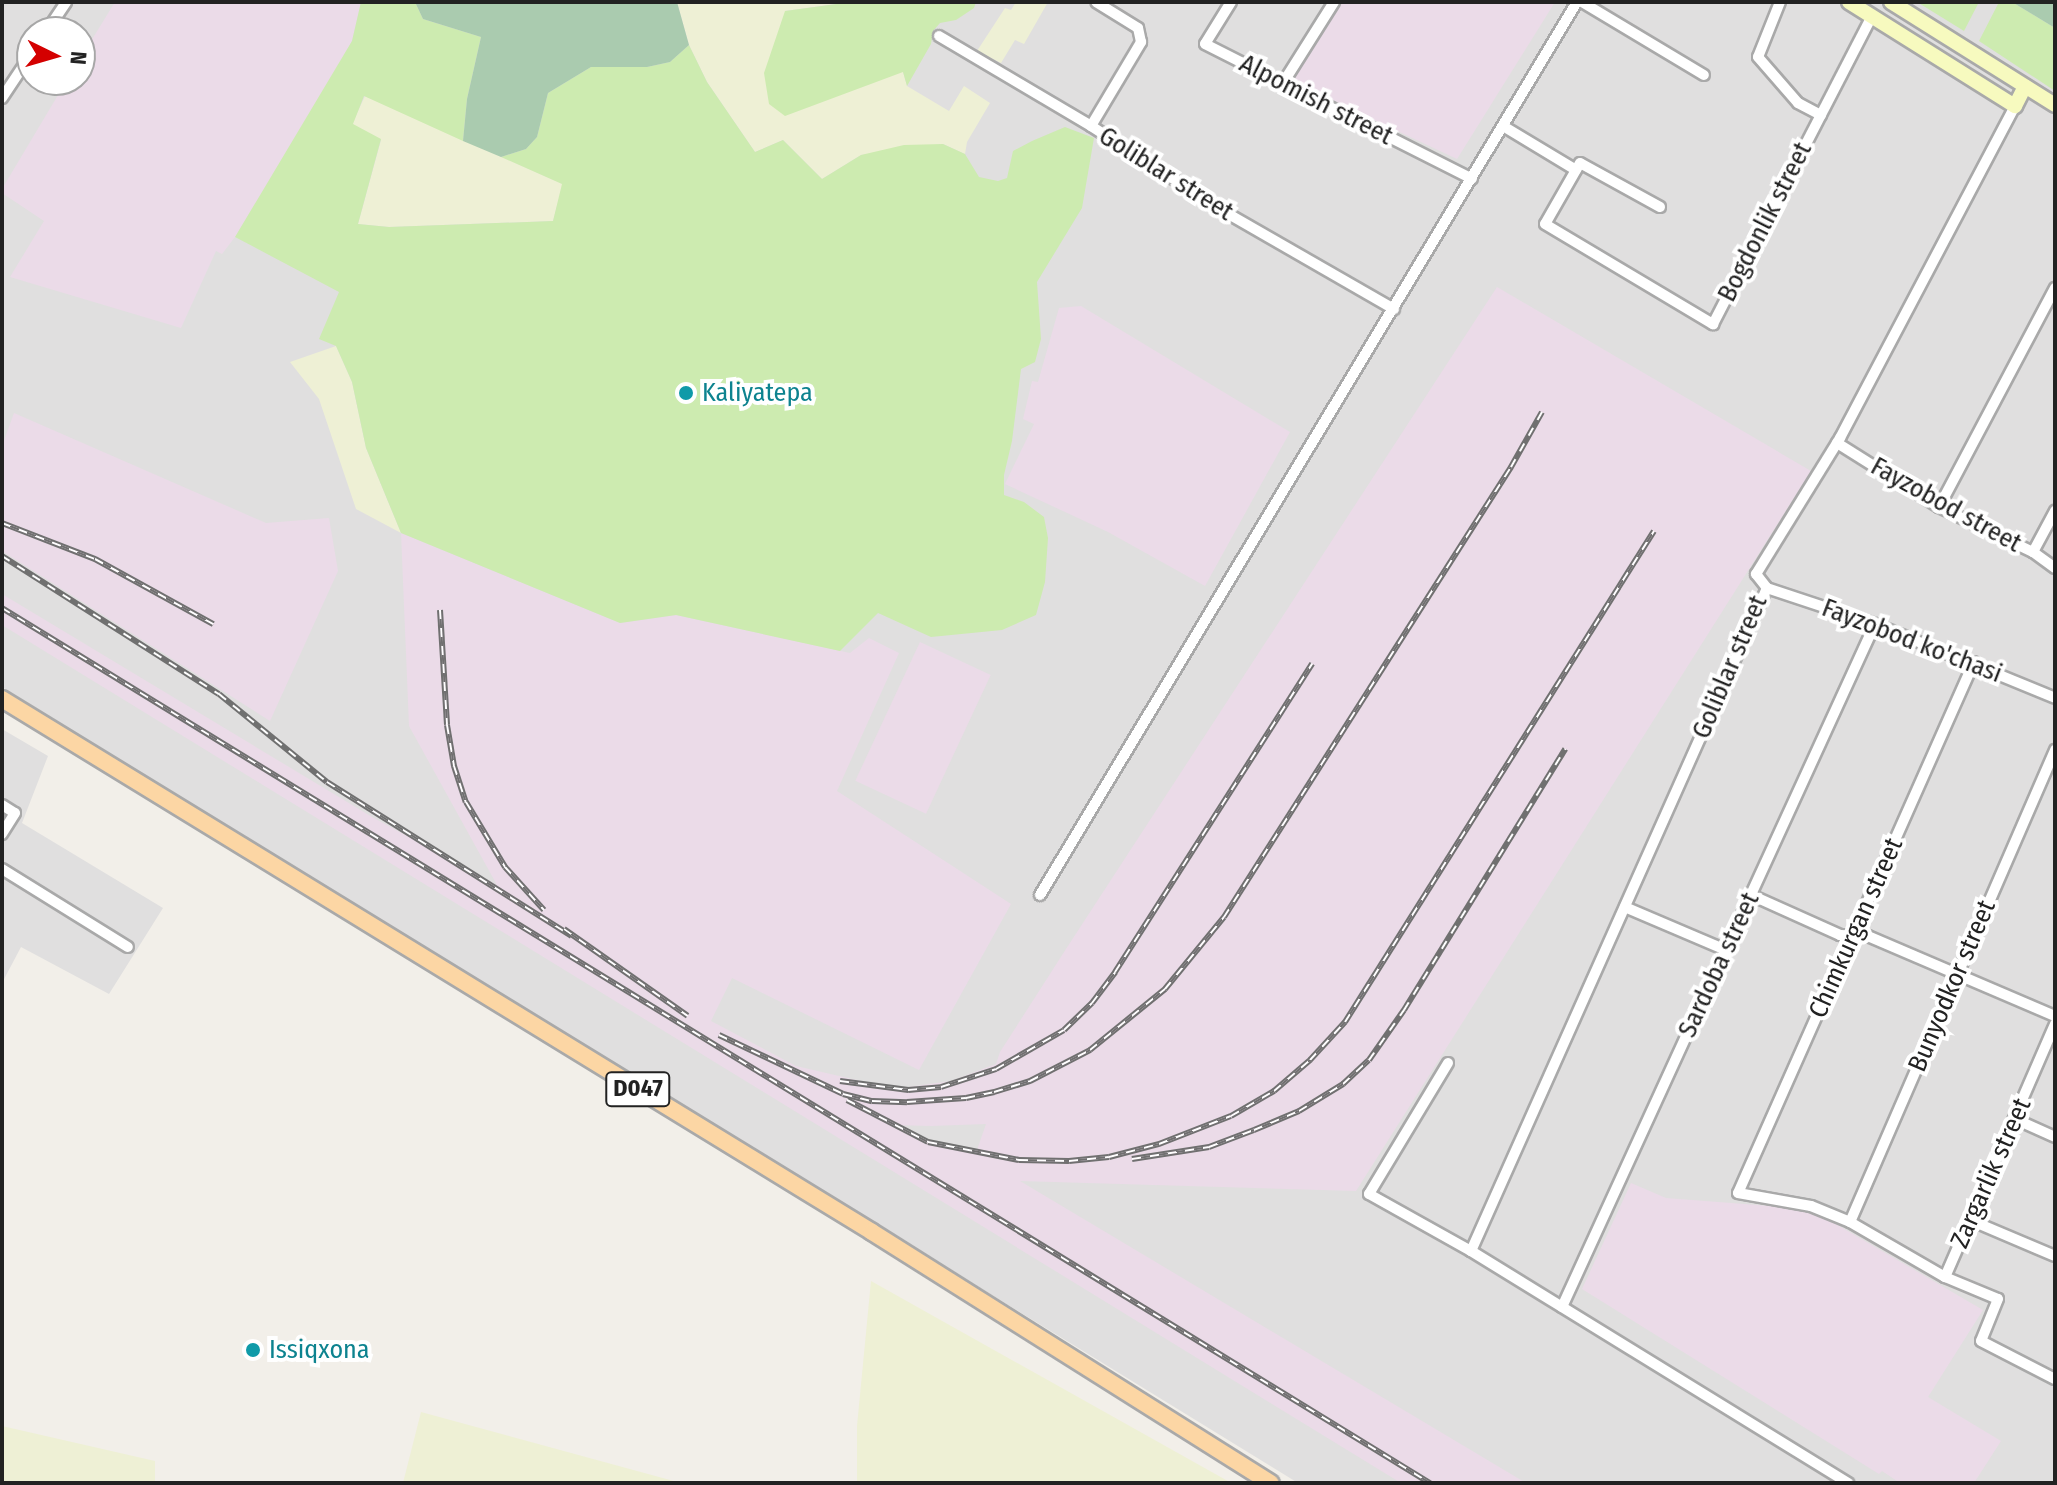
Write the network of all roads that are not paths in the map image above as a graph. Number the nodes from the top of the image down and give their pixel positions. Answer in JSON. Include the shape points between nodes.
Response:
{"nodes":[{"id":1,"x":1231,"y":2,"type":"edge"},
{"id":2,"x":1334,"y":2,"type":"edge"},
{"id":3,"x":1580,"y":2,"type":"edge"},
{"id":4,"x":1780,"y":2,"type":"edge"},
{"id":5,"x":1849,"y":2,"type":"edge"},
{"id":6,"x":1891,"y":2,"type":"edge"},
{"id":7,"x":1099,"y":3,"type":"edge"},
{"id":8,"x":1872,"y":16,"type":"junction"},
{"id":9,"x":939,"y":36,"type":"dead end"},
{"id":10,"x":1704,"y":75,"type":"dead end"},
{"id":11,"x":16,"y":77,"type":"edge"},
{"id":12,"x":1283,"y":83,"type":"junction"},
{"id":13,"x":2025,"y":86,"type":"junction"},
{"id":14,"x":2,"y":98,"type":"edge"},
{"id":15,"x":2055,"y":105,"type":"edge"},
{"id":16,"x":2015,"y":106,"type":"junction"},
{"id":17,"x":1821,"y":115,"type":"junction"},
{"id":18,"x":1091,"y":126,"type":"junction"},
{"id":19,"x":1503,"y":126,"type":"junction"},
{"id":20,"x":1576,"y":170,"type":"junction"},
{"id":21,"x":1472,"y":179,"type":"junction"},
{"id":22,"x":1660,"y":207,"type":"dead end"},
{"id":23,"x":2055,"y":288,"type":"edge"},
{"id":24,"x":1394,"y":309,"type":"junction"},
{"id":25,"x":1837,"y":443,"type":"junction"},
{"id":26,"x":1939,"y":507,"type":"junction"},
{"id":27,"x":2055,"y":511,"type":"edge"},
{"id":28,"x":2033,"y":552,"type":"junction"},
{"id":29,"x":2055,"y":568,"type":"edge"},
{"id":30,"x":1767,"y":588,"type":"junction"},
{"id":31,"x":1875,"y":624,"type":"junction"},
{"id":32,"x":1974,"y":662,"type":"junction"},
{"id":33,"x":2055,"y":698,"type":"edge"},
{"id":34,"x":2,"y":699,"type":"edge"},
{"id":35,"x":2055,"y":750,"type":"edge"},
{"id":36,"x":2,"y":805,"type":"edge"},
{"id":37,"x":2,"y":834,"type":"edge"},
{"id":38,"x":2,"y":869,"type":"edge"},
{"id":39,"x":1040,"y":895,"type":"dead end"},
{"id":40,"x":1751,"y":895,"type":"junction"},
{"id":41,"x":1625,"y":907,"type":"junction"},
{"id":42,"x":1854,"y":934,"type":"junction"},
{"id":43,"x":128,"y":947,"type":"dead end"},
{"id":44,"x":1726,"y":950,"type":"junction"},
{"id":45,"x":1957,"y":974,"type":"junction"},
{"id":46,"x":2055,"y":1016,"type":"edge"},
{"id":47,"x":2055,"y":1024,"type":"edge"},
{"id":48,"x":1448,"y":1063,"type":"dead end"},
{"id":49,"x":2015,"y":1119,"type":"junction"},
{"id":50,"x":2055,"y":1137,"type":"edge"},
{"id":51,"x":1970,"y":1220,"type":"junction"},
{"id":52,"x":1850,"y":1222,"type":"junction"},
{"id":53,"x":1471,"y":1251,"type":"junction"},
{"id":54,"x":2055,"y":1256,"type":"edge"},
{"id":55,"x":1945,"y":1277,"type":"junction"},
{"id":56,"x":1562,"y":1307,"type":"junction"},
{"id":57,"x":2055,"y":1379,"type":"edge"},
{"id":58,"x":1271,"y":1483,"type":"edge"},
{"id":59,"x":1848,"y":1483,"type":"edge"}],
"edges":[{"from":1,"to":12,"type":"street","name":"Alpomish street","via":[[1205,44]]},
{"from":2,"to":12,"type":"street"},
{"from":3,"to":10,"type":"street"},
{"from":3,"to":19,"type":"street"},
{"from":4,"to":17,"type":"street","via":[[1758,57],[1798,103]]},
{"from":5,"to":8,"type":"main road"},
{"from":6,"to":13,"type":"main road"},
{"from":7,"to":18,"type":"street","via":[[1138,28],[1141,42]]},
{"from":8,"to":16,"type":"main road"},
{"from":8,"to":17,"type":"street","name":"Bogdonlik street"},
{"from":9,"to":18,"type":"street","name":"Goliblar street"},
{"from":11,"to":14,"type":"street"},
{"from":12,"to":21,"type":"street","name":"Alpomish street"},
{"from":13,"to":15,"type":"main road"},
{"from":13,"to":16,"type":"main road"},
{"from":16,"to":25,"type":"street","name":"Goliblar street"},
{"from":17,"to":20,"type":"street","name":"Bogdonlik street","via":[[1713,324],[1545,224]]},
{"from":18,"to":24,"type":"street","name":"Goliblar street","via":[[1225,212]]},
{"from":19,"to":20,"type":"street"},
{"from":19,"to":21,"type":"street"},
{"from":20,"to":22,"type":"street","via":[[1580,163]]},
{"from":21,"to":24,"type":"street"},
{"from":23,"to":26,"type":"street"},
{"from":24,"to":39,"type":"street"},
{"from":25,"to":26,"type":"street","name":"Fayzobod street"},
{"from":25,"to":30,"type":"street","name":"Goliblar street","via":[[1756,574]]},
{"from":26,"to":28,"type":"street","name":"Fayzobod street"},
{"from":27,"to":28,"type":"street"},
{"from":28,"to":29,"type":"street","name":"Fayzobod street"},
{"from":30,"to":31,"type":"street","name":"Fayzobod ko'chasi"},
{"from":30,"to":41,"type":"street","name":"Goliblar street"},
{"from":31,"to":32,"type":"street","name":"Fayzobod ko'chasi"},
{"from":31,"to":40,"type":"street","name":"Sardoba street"},
{"from":32,"to":33,"type":"street","name":"Fayzobod ko'chasi"},
{"from":32,"to":42,"type":"street","name":"Chimkurgan street"},
{"from":34,"to":58,"type":"main road","number":"D047"},
{"from":35,"to":45,"type":"street","name":"Bunyodkor street"},
{"from":36,"to":37,"type":"street","via":[[15,813]]},
{"from":38,"to":43,"type":"street"},
{"from":40,"to":42,"type":"street","via":[[1840,935]]},
{"from":40,"to":44,"type":"street","name":"Sardoba street"},
{"from":41,"to":44,"type":"street"},
{"from":41,"to":53,"type":"street","name":"Goliblar street"},
{"from":42,"to":45,"type":"street"},
{"from":42,"to":52,"type":"street","name":"Chimkurgan street","via":[[1738,1193],[1811,1206]]},
{"from":44,"to":56,"type":"street","name":"Sardoba street"},
{"from":45,"to":46,"type":"street"},
{"from":45,"to":52,"type":"street","name":"Bunyodkor street"},
{"from":47,"to":49,"type":"street","name":"Zargarlik street"},
{"from":48,"to":53,"type":"street","via":[[1369,1194]]},
{"from":49,"to":50,"type":"street"},
{"from":49,"to":51,"type":"street","name":"Zargarlik street"},
{"from":51,"to":54,"type":"street"},
{"from":51,"to":55,"type":"street","name":"Zargarlik street"},
{"from":52,"to":55,"type":"street"},
{"from":53,"to":56,"type":"street"},
{"from":55,"to":57,"type":"street","via":[[1998,1299],[1981,1341]]},
{"from":56,"to":59,"type":"street"}]}
